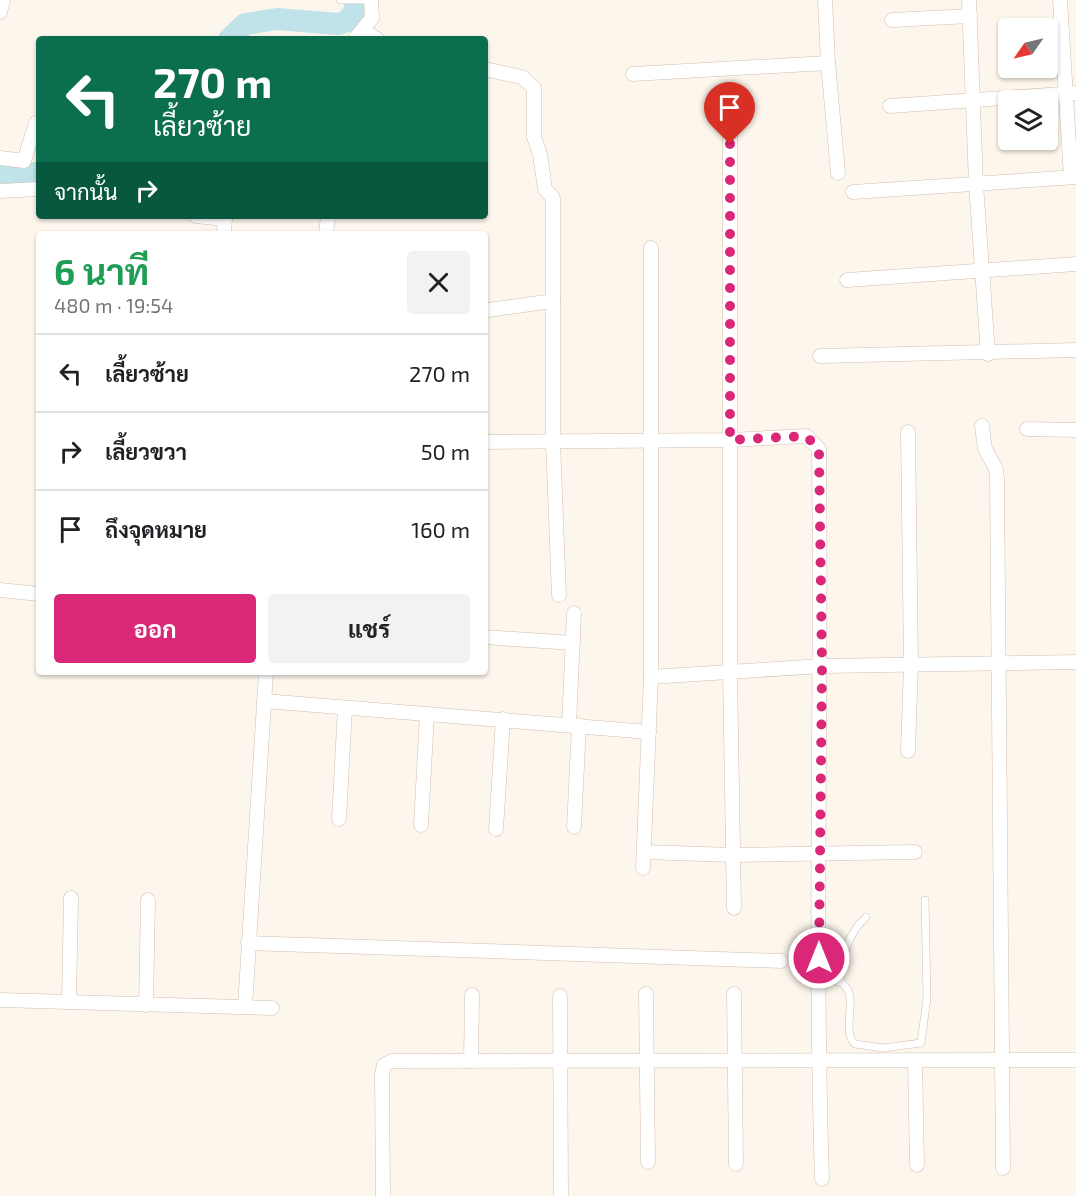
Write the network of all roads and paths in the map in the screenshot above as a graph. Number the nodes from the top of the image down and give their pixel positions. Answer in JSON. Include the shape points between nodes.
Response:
{"nodes":[{"id":1,"x":3,"y":0,"type":"edge"},
{"id":2,"x":340,"y":0,"type":"edge"},
{"id":3,"x":350,"y":0,"type":"edge"},
{"id":4,"x":368,"y":0,"type":"edge"},
{"id":5,"x":825,"y":0,"type":"edge"},
{"id":6,"x":969,"y":0,"type":"edge"},
{"id":7,"x":1060,"y":0,"type":"edge"},
{"id":8,"x":0,"y":12,"type":"edge"},
{"id":9,"x":970,"y":16,"type":"junction"},
{"id":10,"x":892,"y":20,"type":"dead end"},
{"id":11,"x":359,"y":35,"type":"edge"},
{"id":12,"x":828,"y":63,"type":"junction"},
{"id":13,"x":488,"y":70,"type":"edge"},
{"id":14,"x":633,"y":75,"type":"dead end"},
{"id":15,"x":1071,"y":94,"type":"edge"},
{"id":16,"x":973,"y":100,"type":"junction"},
{"id":17,"x":890,"y":106,"type":"dead end"},
{"id":18,"x":729,"y":122,"type":"dead end"},
{"id":19,"x":36,"y":123,"type":"dead end"},
{"id":20,"x":0,"y":158,"type":"edge"},
{"id":21,"x":838,"y":173,"type":"dead end"},
{"id":22,"x":1073,"y":177,"type":"edge"},
{"id":23,"x":976,"y":184,"type":"junction"},
{"id":24,"x":36,"y":189,"type":"edge"},
{"id":25,"x":0,"y":191,"type":"edge"},
{"id":26,"x":853,"y":192,"type":"dead end"},
{"id":27,"x":651,"y":248,"type":"dead end"},
{"id":28,"x":1076,"y":264,"type":"edge"},
{"id":29,"x":982,"y":271,"type":"junction"},
{"id":30,"x":847,"y":280,"type":"dead end"},
{"id":31,"x":553,"y":302,"type":"junction"},
{"id":32,"x":488,"y":310,"type":"dead end"},
{"id":33,"x":1076,"y":350,"type":"edge"},
{"id":34,"x":988,"y":354,"type":"junction"},
{"id":35,"x":820,"y":356,"type":"dead end"},
{"id":36,"x":982,"y":426,"type":"dead end"},
{"id":37,"x":1027,"y":429,"type":"dead end"},
{"id":38,"x":1076,"y":430,"type":"edge"},
{"id":39,"x":908,"y":432,"type":"dead end"},
{"id":40,"x":650,"y":440,"type":"junction"},
{"id":41,"x":730,"y":440,"type":"junction"},
{"id":42,"x":488,"y":442,"type":"edge"},
{"id":43,"x":553,"y":442,"type":"junction"},
{"id":44,"x":0,"y":590,"type":"edge"},
{"id":45,"x":36,"y":594,"type":"edge"},
{"id":46,"x":559,"y":595,"type":"dead end"},
{"id":47,"x":574,"y":613,"type":"dead end"},
{"id":48,"x":488,"y":637,"type":"edge"},
{"id":49,"x":573,"y":643,"type":"junction"},
{"id":50,"x":999,"y":662,"type":"junction"},
{"id":51,"x":1076,"y":662,"type":"edge"},
{"id":52,"x":911,"y":665,"type":"junction"},
{"id":53,"x":822,"y":666,"type":"junction"},
{"id":54,"x":730,"y":672,"type":"junction"},
{"id":55,"x":266,"y":675,"type":"edge"},
{"id":56,"x":651,"y":677,"type":"junction"},
{"id":57,"x":264,"y":702,"type":"junction"},
{"id":58,"x":345,"y":708,"type":"junction"},
{"id":59,"x":427,"y":714,"type":"junction"},
{"id":60,"x":503,"y":719,"type":"junction"},
{"id":61,"x":574,"y":725,"type":"junction"},
{"id":62,"x":648,"y":732,"type":"junction"},
{"id":63,"x":908,"y":752,"type":"dead end"},
{"id":64,"x":339,"y":819,"type":"dead end"},
{"id":65,"x":421,"y":825,"type":"dead end"},
{"id":66,"x":574,"y":827,"type":"dead end"},
{"id":67,"x":496,"y":830,"type":"dead end"},
{"id":68,"x":644,"y":852,"type":"junction"},
{"id":69,"x":915,"y":852,"type":"dead end"},
{"id":70,"x":733,"y":855,"type":"junction"},
{"id":71,"x":819,"y":855,"type":"junction"},
{"id":72,"x":643,"y":868,"type":"dead end"},
{"id":73,"x":72,"y":898,"type":"dead end"},
{"id":74,"x":148,"y":900,"type":"dead end"},
{"id":75,"x":925,"y":900,"type":"dead end"},
{"id":76,"x":734,"y":908,"type":"dead end"},
{"id":77,"x":866,"y":917,"type":"dead end"},
{"id":78,"x":248,"y":944,"type":"junction"},
{"id":79,"x":781,"y":961,"type":"dead end"},
{"id":80,"x":819,"y":978,"type":"junction"},
{"id":81,"x":840,"y":982,"type":"junction"},
{"id":82,"x":646,"y":994,"type":"dead end"},
{"id":83,"x":734,"y":994,"type":"dead end"},
{"id":84,"x":472,"y":995,"type":"dead end"},
{"id":85,"x":560,"y":996,"type":"dead end"},
{"id":86,"x":0,"y":1000,"type":"edge"},
{"id":87,"x":69,"y":1002,"type":"junction"},
{"id":88,"x":146,"y":1005,"type":"junction"},
{"id":89,"x":245,"y":1008,"type":"junction"},
{"id":90,"x":272,"y":1008,"type":"dead end"},
{"id":91,"x":1000,"y":1060,"type":"junction"},
{"id":92,"x":1076,"y":1060,"type":"edge"},
{"id":93,"x":471,"y":1061,"type":"junction"},
{"id":94,"x":818,"y":1061,"type":"junction"},
{"id":95,"x":915,"y":1061,"type":"junction"},
{"id":96,"x":645,"y":1062,"type":"junction"},
{"id":97,"x":733,"y":1062,"type":"junction"},
{"id":98,"x":558,"y":1063,"type":"junction"},
{"id":99,"x":648,"y":1162,"type":"dead end"},
{"id":100,"x":736,"y":1164,"type":"dead end"},
{"id":101,"x":917,"y":1165,"type":"dead end"},
{"id":102,"x":1003,"y":1168,"type":"dead end"},
{"id":103,"x":822,"y":1179,"type":"dead end"},
{"id":104,"x":382,"y":1196,"type":"edge"},
{"id":105,"x":561,"y":1196,"type":"edge"}],
"edges":[{"from":1,"to":8,"type":"street"},
{"from":2,"to":3,"type":"lane"},
{"from":3,"to":4,"type":"lane"},
{"from":4,"to":11,"type":"street","via":[[372,18]]},
{"from":5,"to":12,"type":"street"},
{"from":6,"to":9,"type":"street"},
{"from":7,"to":15,"type":"street"},
{"from":9,"to":10,"type":"street"},
{"from":9,"to":16,"type":"street"},
{"from":12,"to":14,"type":"street"},
{"from":12,"to":21,"type":"street"},
{"from":13,"to":31,"type":"street","via":[[522,77],[534,88],[534,137],[545,189],[553,198]]},
{"from":15,"to":16,"type":"street"},
{"from":15,"to":22,"type":"street"},
{"from":16,"to":17,"type":"street"},
{"from":16,"to":23,"type":"street"},
{"from":18,"to":41,"type":"street"},
{"from":19,"to":20,"type":"street","via":[[24,161]]},
{"from":22,"to":23,"type":"street"},
{"from":23,"to":26,"type":"street"},
{"from":23,"to":29,"type":"street"},
{"from":24,"to":25,"type":"street"},
{"from":27,"to":40,"type":"street"},
{"from":28,"to":29,"type":"street"},
{"from":29,"to":30,"type":"street"},
{"from":29,"to":34,"type":"street"},
{"from":31,"to":32,"type":"street"},
{"from":31,"to":43,"type":"street"},
{"from":33,"to":34,"type":"street"},
{"from":34,"to":35,"type":"street"},
{"from":36,"to":50,"type":"street","via":[[985,448],[997,479]]},
{"from":37,"to":38,"type":"street"},
{"from":39,"to":52,"type":"street"},
{"from":40,"to":41,"type":"street"},
{"from":40,"to":43,"type":"street"},
{"from":40,"to":56,"type":"street"},
{"from":41,"to":53,"type":"street","via":[[806,436],[819,449]]},
{"from":41,"to":54,"type":"street"},
{"from":42,"to":43,"type":"street"},
{"from":43,"to":46,"type":"street"},
{"from":44,"to":45,"type":"street"},
{"from":47,"to":49,"type":"street"},
{"from":48,"to":49,"type":"street"},
{"from":49,"to":61,"type":"street"},
{"from":50,"to":51,"type":"street"},
{"from":50,"to":52,"type":"street"},
{"from":50,"to":91,"type":"street"},
{"from":52,"to":53,"type":"street"},
{"from":52,"to":63,"type":"street"},
{"from":53,"to":54,"type":"street"},
{"from":53,"to":71,"type":"street"},
{"from":54,"to":56,"type":"street"},
{"from":54,"to":70,"type":"street"},
{"from":55,"to":57,"type":"street"},
{"from":56,"to":62,"type":"street"},
{"from":57,"to":58,"type":"street"},
{"from":57,"to":78,"type":"street"},
{"from":58,"to":59,"type":"street"},
{"from":58,"to":64,"type":"street"},
{"from":59,"to":60,"type":"street"},
{"from":59,"to":65,"type":"street"},
{"from":60,"to":61,"type":"street"},
{"from":60,"to":67,"type":"street"},
{"from":61,"to":62,"type":"street"},
{"from":61,"to":66,"type":"street"},
{"from":62,"to":68,"type":"street"},
{"from":68,"to":70,"type":"street"},
{"from":68,"to":72,"type":"street"},
{"from":69,"to":71,"type":"street"},
{"from":70,"to":71,"type":"street"},
{"from":70,"to":76,"type":"street"},
{"from":71,"to":80,"type":"street"},
{"from":73,"to":87,"type":"street"},
{"from":74,"to":88,"type":"street"},
{"from":75,"to":81,"type":"lane","via":[[927,998],[921,1044],[883,1048],[855,1044],[850,1038],[848,992]]},
{"from":77,"to":81,"type":"lane","via":[[845,946]]},
{"from":78,"to":79,"type":"street"},
{"from":78,"to":89,"type":"street"},
{"from":80,"to":81,"type":"lane"},
{"from":80,"to":94,"type":"street"},
{"from":82,"to":96,"type":"street"},
{"from":83,"to":97,"type":"street"},
{"from":84,"to":93,"type":"street"},
{"from":85,"to":98,"type":"street"},
{"from":86,"to":87,"type":"street"},
{"from":87,"to":88,"type":"street"},
{"from":88,"to":89,"type":"street"},
{"from":89,"to":90,"type":"street"},
{"from":91,"to":92,"type":"street"},
{"from":91,"to":95,"type":"street"},
{"from":91,"to":102,"type":"street"},
{"from":93,"to":98,"type":"street"},
{"from":93,"to":104,"type":"street","via":[[392,1061],[384,1065]]},
{"from":94,"to":95,"type":"street"},
{"from":94,"to":97,"type":"street"},
{"from":94,"to":103,"type":"street"},
{"from":95,"to":101,"type":"street"},
{"from":96,"to":97,"type":"street"},
{"from":96,"to":98,"type":"street"},
{"from":96,"to":99,"type":"street"},
{"from":97,"to":100,"type":"street"},
{"from":98,"to":105,"type":"street"}]}
